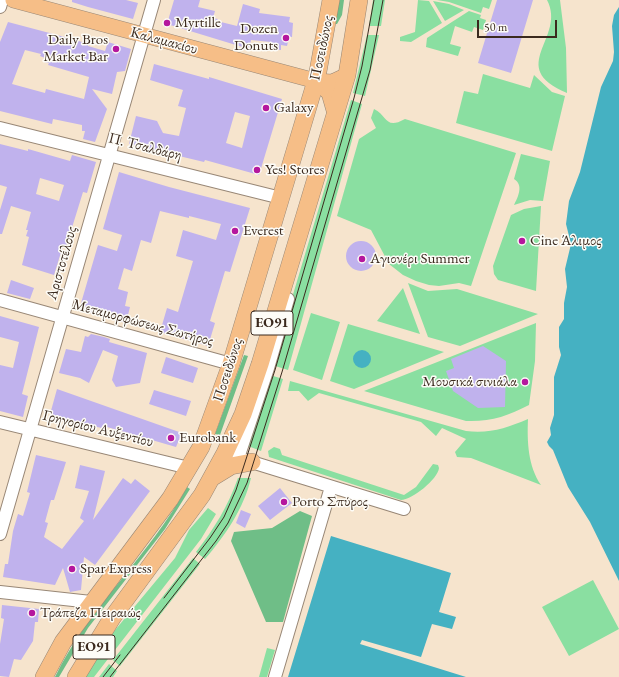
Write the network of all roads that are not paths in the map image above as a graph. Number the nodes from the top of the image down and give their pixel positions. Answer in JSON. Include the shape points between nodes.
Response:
{"nodes":[{"id":1,"x":2,"y":0,"type":"edge"},
{"id":2,"x":13,"y":0,"type":"edge"},
{"id":3,"x":154,"y":0,"type":"edge"},
{"id":4,"x":331,"y":0,"type":"edge"},
{"id":5,"x":359,"y":0,"type":"edge"},
{"id":6,"x":366,"y":0,"type":"edge"},
{"id":7,"x":0,"y":7,"type":"edge"},
{"id":8,"x":143,"y":35,"type":"junction"},
{"id":9,"x":358,"y":37,"type":"junction"},
{"id":10,"x":347,"y":75,"type":"junction"},
{"id":11,"x":316,"y":82,"type":"junction"},
{"id":12,"x":335,"y":114,"type":"junction"},
{"id":13,"x":0,"y":128,"type":"edge"},
{"id":14,"x":110,"y":155,"type":"junction"},
{"id":15,"x":281,"y":198,"type":"junction"},
{"id":16,"x":0,"y":300,"type":"edge"},
{"id":17,"x":63,"y":318,"type":"junction"},
{"id":18,"x":231,"y":364,"type":"junction"},
{"id":19,"x":0,"y":422,"type":"edge"},
{"id":20,"x":30,"y":429,"type":"junction"},
{"id":21,"x":201,"y":447,"type":"junction"},
{"id":22,"x":238,"y":458,"type":"junction"},
{"id":23,"x":189,"y":468,"type":"junction"},
{"id":24,"x":213,"y":477,"type":"junction"},
{"id":25,"x":331,"y":487,"type":"junction"},
{"id":26,"x":404,"y":509,"type":"dead end"},
{"id":27,"x":0,"y":534,"type":"edge"},
{"id":28,"x":0,"y":592,"type":"edge"},
{"id":29,"x":92,"y":602,"type":"junction"},
{"id":30,"x":44,"y":677,"type":"edge"},
{"id":31,"x":76,"y":677,"type":"edge"},
{"id":32,"x":275,"y":677,"type":"edge"}],
"edges":[{"from":1,"to":7,"type":"street"},
{"from":2,"to":8,"type":"main road","name":"Καλαμακίου"},
{"from":3,"to":8,"type":"street","name":"Αριστοτέλους"},
{"from":4,"to":11,"type":"highway","name":"Ποσειδώνος","number":"ΕΟ91"},
{"from":5,"to":9,"type":"highway","name":"Ποσειδώνος","number":"ΕΟ91"},
{"from":6,"to":9,"type":"street"},
{"from":8,"to":11,"type":"main road","name":"Καλαμακίου"},
{"from":8,"to":14,"type":"street","name":"Αριστοτέλους"},
{"from":9,"to":10,"type":"highway","name":"Ποσειδώνος","number":"ΕΟ91"},
{"from":9,"to":22,"type":"street","via":[[348,96],[268,368]]},
{"from":10,"to":11,"type":"main road","via":[[332,82]]},
{"from":10,"to":12,"type":"highway","name":"Ποσειδώνος","number":"ΕΟ91"},
{"from":11,"to":12,"type":"main road","via":[[329,93]]},
{"from":11,"to":15,"type":"highway","name":"Ποσειδώνος","number":"ΕΟ91"},
{"from":12,"to":22,"type":"highway","name":"Ποσειδώνος","number":"ΕΟ91","via":[[243,414]]},
{"from":13,"to":14,"type":"street","name":"Π. Τσαλδάρη"},
{"from":14,"to":15,"type":"street","name":"Π. Τσαλδάρη"},
{"from":14,"to":17,"type":"street","name":"Αριστοτέλους"},
{"from":15,"to":18,"type":"highway","name":"Ποσειδώνος","number":"ΕΟ91"},
{"from":16,"to":17,"type":"street","name":"Μεταμορφώσεως Σωτήρος"},
{"from":17,"to":18,"type":"street","name":"Μεταμορφώσεως Σωτήρος"},
{"from":17,"to":20,"type":"street","name":"Αριστοτέλους"},
{"from":18,"to":21,"type":"highway","name":"Ποσειδώνος","number":"ΕΟ91"},
{"from":19,"to":20,"type":"street","name":"Γρηγορίου Αυξεντίου"},
{"from":20,"to":23,"type":"street","name":"Γρηγορίου Αυξεντίου"},
{"from":20,"to":27,"type":"street","name":"Αριστοτέλους"},
{"from":21,"to":22,"type":"highway"},
{"from":21,"to":23,"type":"highway","name":"Ποσειδώνος","number":"ΕΟ91"},
{"from":22,"to":24,"type":"highway","name":"Ποσειδώνος","number":"ΕΟ91"},
{"from":22,"to":24,"type":"highway","via":[[231,466]]},
{"from":22,"to":25,"type":"street"},
{"from":23,"to":29,"type":"highway","name":"Ποσειδώνος","number":"ΕΟ91","via":[[170,499]]},
{"from":24,"to":31,"type":"highway","name":"Ποσειδώνος","number":"ΕΟ91","via":[[184,521],[112,618]]},
{"from":25,"to":26,"type":"street"},
{"from":25,"to":32,"type":"street"},
{"from":28,"to":29,"type":"street"},
{"from":29,"to":30,"type":"highway","name":"Ποσειδώνος","number":"ΕΟ91","via":[[63,642]]}]}
